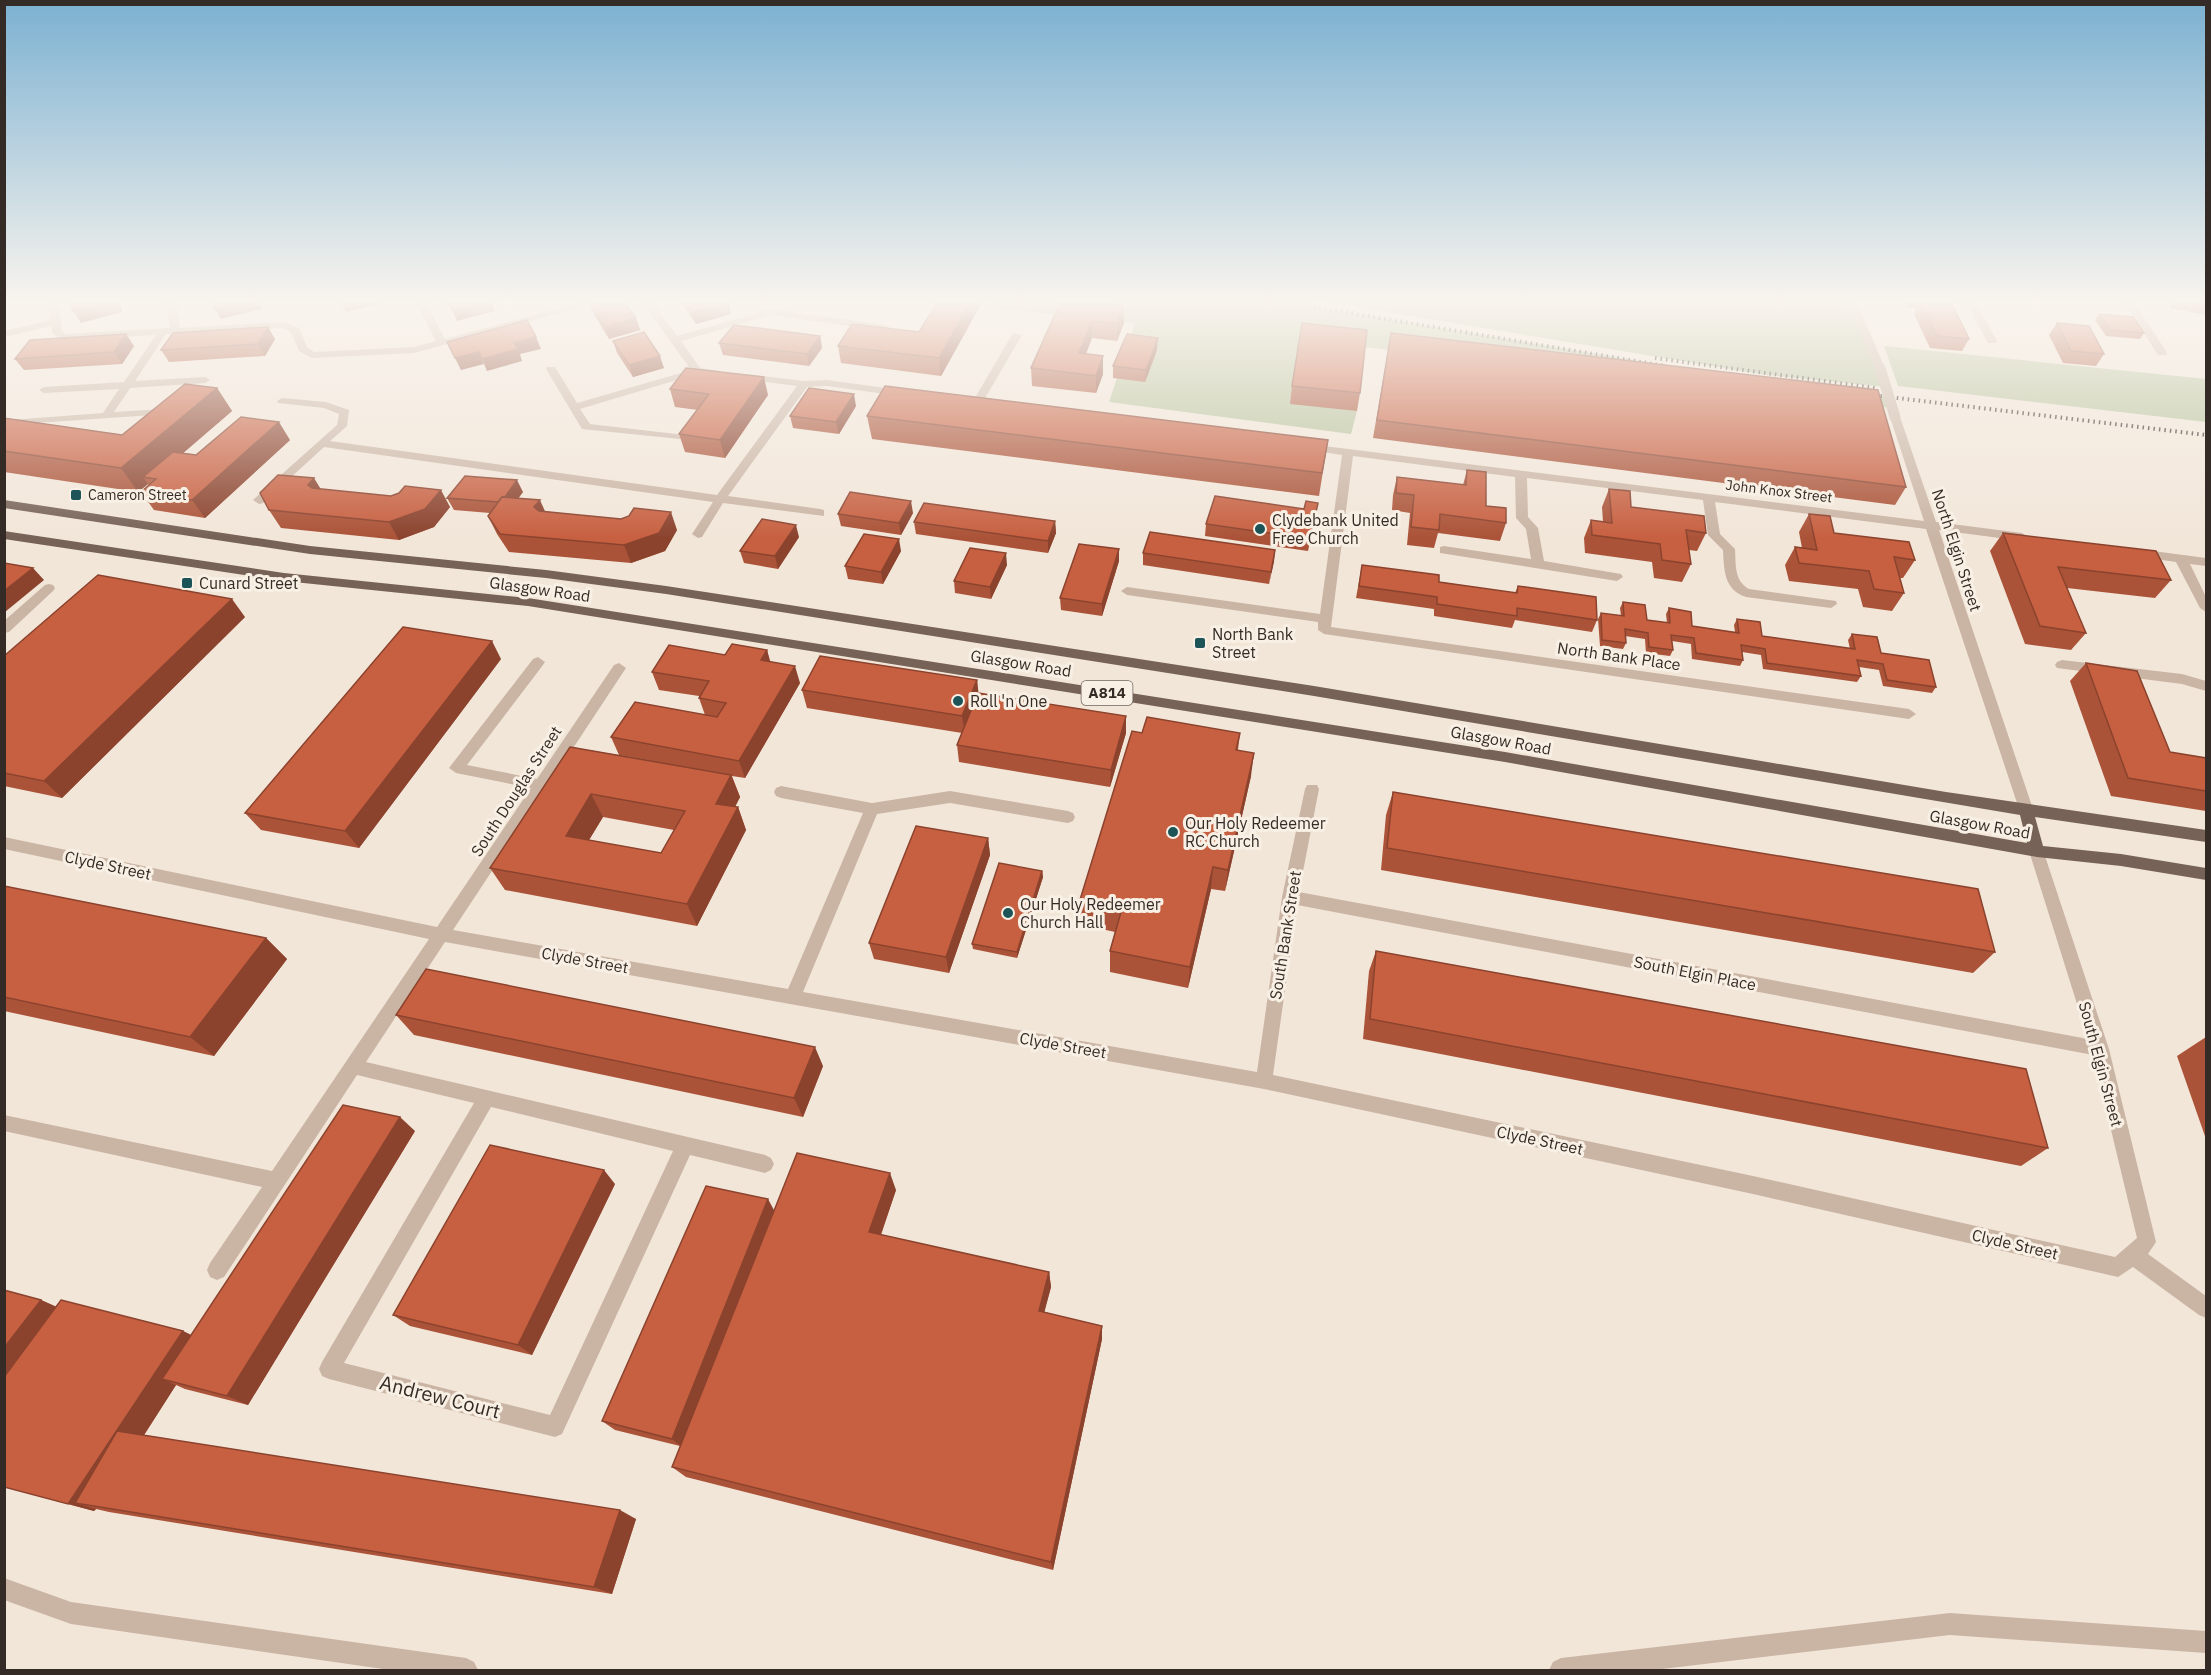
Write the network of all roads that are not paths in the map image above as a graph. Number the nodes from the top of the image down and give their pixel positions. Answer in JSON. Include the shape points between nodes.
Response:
{"nodes":[{"id":1,"x":131,"y":381,"type":"edge"},
{"id":2,"x":187,"y":381,"type":"edge"},
{"id":3,"x":558,"y":381,"type":"edge"},
{"id":4,"x":662,"y":381,"type":"edge"},
{"id":5,"x":781,"y":381,"type":"edge"},
{"id":6,"x":990,"y":381,"type":"edge"},
{"id":7,"x":1884,"y":381,"type":"edge"},
{"id":8,"x":804,"y":384,"type":"junction"},
{"id":9,"x":128,"y":385,"type":"junction"},
{"id":10,"x":44,"y":390,"type":"dead end"},
{"id":11,"x":908,"y":394,"type":"edge"},
{"id":12,"x":282,"y":401,"type":"dead end"},
{"id":13,"x":977,"y":403,"type":"edge"},
{"id":14,"x":574,"y":407,"type":"junction"},
{"id":15,"x":163,"y":412,"type":"edge"},
{"id":16,"x":106,"y":416,"type":"junction"},
{"id":17,"x":7,"y":423,"type":"edge"},
{"id":18,"x":676,"y":437,"type":"dead end"},
{"id":19,"x":321,"y":442,"type":"junction"},
{"id":20,"x":1302,"y":447,"type":"edge"},
{"id":21,"x":1348,"y":453,"type":"junction"},
{"id":22,"x":1521,"y":474,"type":"junction"},
{"id":23,"x":1709,"y":498,"type":"junction"},
{"id":24,"x":720,"y":499,"type":"junction"},
{"id":25,"x":259,"y":500,"type":"dead end"},
{"id":26,"x":4,"y":504,"type":"edge"},
{"id":27,"x":820,"y":513,"type":"dead end"},
{"id":28,"x":1933,"y":525,"type":"junction"},
{"id":29,"x":698,"y":534,"type":"dead end"},
{"id":30,"x":4,"y":535,"type":"edge"},
{"id":31,"x":2039,"y":540,"type":"edge"},
{"id":32,"x":1444,"y":550,"type":"dead end"},
{"id":33,"x":2121,"y":551,"type":"edge"},
{"id":34,"x":2181,"y":559,"type":"junction"},
{"id":35,"x":2206,"y":562,"type":"edge"},
{"id":36,"x":1538,"y":564,"type":"junction"},
{"id":37,"x":1617,"y":577,"type":"dead end"},
{"id":38,"x":49,"y":588,"type":"dead end"},
{"id":39,"x":1127,"y":591,"type":"dead end"},
{"id":40,"x":1831,"y":604,"type":"dead end"},
{"id":41,"x":2206,"y":608,"type":"edge"},
{"id":42,"x":4,"y":629,"type":"edge"},
{"id":43,"x":1324,"y":630,"type":"junction"},
{"id":44,"x":538,"y":662,"type":"dead end"},
{"id":45,"x":2062,"y":665,"type":"dead end"},
{"id":46,"x":619,"y":668,"type":"dead end"},
{"id":47,"x":2206,"y":686,"type":"edge"},
{"id":48,"x":1909,"y":714,"type":"dead end"},
{"id":49,"x":542,"y":785,"type":"junction"},
{"id":50,"x":1312,"y":789,"type":"dead end"},
{"id":51,"x":781,"y":792,"type":"dead end"},
{"id":52,"x":872,"y":809,"type":"junction"},
{"id":53,"x":2026,"y":809,"type":"junction"},
{"id":54,"x":1068,"y":817,"type":"dead end"},
{"id":55,"x":2206,"y":836,"type":"edge"},
{"id":56,"x":4,"y":843,"type":"edge"},
{"id":57,"x":2037,"y":851,"type":"junction"},
{"id":58,"x":2206,"y":874,"type":"edge"},
{"id":59,"x":1290,"y":897,"type":"junction"},
{"id":60,"x":443,"y":935,"type":"junction"},
{"id":61,"x":793,"y":997,"type":"junction"},
{"id":62,"x":2100,"y":1049,"type":"junction"},
{"id":63,"x":354,"y":1067,"type":"junction"},
{"id":64,"x":1264,"y":1081,"type":"junction"},
{"id":65,"x":487,"y":1098,"type":"junction"},
{"id":66,"x":4,"y":1123,"type":"edge"},
{"id":67,"x":685,"y":1145,"type":"junction"},
{"id":68,"x":765,"y":1164,"type":"dead end"},
{"id":69,"x":277,"y":1181,"type":"junction"},
{"id":70,"x":2125,"y":1261,"type":"junction"},
{"id":71,"x":217,"y":1270,"type":"dead end"},
{"id":72,"x":2206,"y":1308,"type":"edge"},
{"id":73,"x":4,"y":1589,"type":"edge"},
{"id":74,"x":2206,"y":1642,"type":"edge"},
{"id":75,"x":466,"y":1671,"type":"edge"},
{"id":76,"x":1561,"y":1671,"type":"edge"}],
"edges":[{"from":1,"to":9,"type":"street"},
{"from":2,"to":9,"type":"street"},
{"from":3,"to":14,"type":"street"},
{"from":4,"to":14,"type":"street"},
{"from":5,"to":8,"type":"street"},
{"from":6,"to":13,"type":"street"},
{"from":7,"to":28,"type":"street","name":"North Elgin Street","bridge":true},
{"from":8,"to":11,"type":"street","via":[[827,383]]},
{"from":8,"to":24,"type":"street"},
{"from":9,"to":10,"type":"street"},
{"from":9,"to":16,"type":"street"},
{"from":12,"to":19,"type":"street","via":[[326,405],[345,412],[342,426]]},
{"from":14,"to":18,"type":"street","via":[[586,426]]},
{"from":15,"to":16,"type":"street"},
{"from":16,"to":17,"type":"street"},
{"from":19,"to":24,"type":"street"},
{"from":19,"to":25,"type":"street"},
{"from":20,"to":21,"type":"street","name":"John Knox Street"},
{"from":21,"to":22,"type":"street","name":"John Knox Street"},
{"from":21,"to":43,"type":"street"},
{"from":22,"to":23,"type":"street","name":"John Knox Street"},
{"from":22,"to":36,"type":"street","via":[[1522,518],[1532,528]]},
{"from":23,"to":28,"type":"street","name":"John Knox Street"},
{"from":23,"to":40,"type":"street","via":[[1714,535],[1730,549],[1733,585],[1738,590]]},
{"from":24,"to":27,"type":"street"},
{"from":24,"to":29,"type":"street"},
{"from":26,"to":53,"type":"main road","name":"Glasgow Road","number":"A814","via":[[310,550],[666,590],[1314,691]]},
{"from":28,"to":31,"type":"street","name":"John Knox Street"},
{"from":28,"to":53,"type":"street","name":"North Elgin Street"},
{"from":30,"to":57,"type":"main road","name":"Glasgow Road","number":"A814","via":[[284,576],[528,602],[1393,738]]},
{"from":32,"to":36,"type":"street"},
{"from":33,"to":34,"type":"street"},
{"from":34,"to":35,"type":"street"},
{"from":34,"to":41,"type":"street"},
{"from":36,"to":37,"type":"street"},
{"from":38,"to":42,"type":"street"},
{"from":39,"to":43,"type":"street","name":"North Bank Place"},
{"from":43,"to":48,"type":"street","name":"North Bank Place"},
{"from":44,"to":49,"type":"street","via":[[456,768]]},
{"from":45,"to":47,"type":"street","via":[[2182,679]]},
{"from":46,"to":49,"type":"street","name":"South Douglas Street"},
{"from":49,"to":60,"type":"street","name":"South Douglas Street"},
{"from":50,"to":59,"type":"street","name":"South Bank Street"},
{"from":51,"to":52,"type":"street"},
{"from":52,"to":54,"type":"street","via":[[950,797]]},
{"from":52,"to":61,"type":"street"},
{"from":53,"to":55,"type":"main road","name":"Glasgow Road","number":"A814"},
{"from":53,"to":57,"type":"main road"},
{"from":56,"to":60,"type":"street","name":"Clyde Street"},
{"from":57,"to":58,"type":"main road","name":"Glasgow Road","number":"A814"},
{"from":57,"to":62,"type":"street","name":"South Elgin Street"},
{"from":59,"to":62,"type":"street","name":"South Elgin Place"},
{"from":59,"to":64,"type":"street","name":"South Bank Street"},
{"from":60,"to":61,"type":"street","name":"Clyde Street"},
{"from":60,"to":63,"type":"street"},
{"from":61,"to":64,"type":"street","name":"Clyde Street"},
{"from":62,"to":70,"type":"street","name":"South Elgin Street","via":[[2147,1242]]},
{"from":63,"to":65,"type":"street"},
{"from":63,"to":69,"type":"street"},
{"from":64,"to":70,"type":"street","name":"Clyde Street"},
{"from":65,"to":67,"type":"street"},
{"from":65,"to":67,"type":"street","name":"Andrew Court","via":[[329,1369],[555,1427]]},
{"from":66,"to":69,"type":"street"},
{"from":67,"to":68,"type":"street"},
{"from":69,"to":71,"type":"street"},
{"from":70,"to":72,"type":"street"},
{"from":73,"to":75,"type":"street","via":[[71,1613]]},
{"from":74,"to":76,"type":"street","via":[[1950,1624]]}]}
